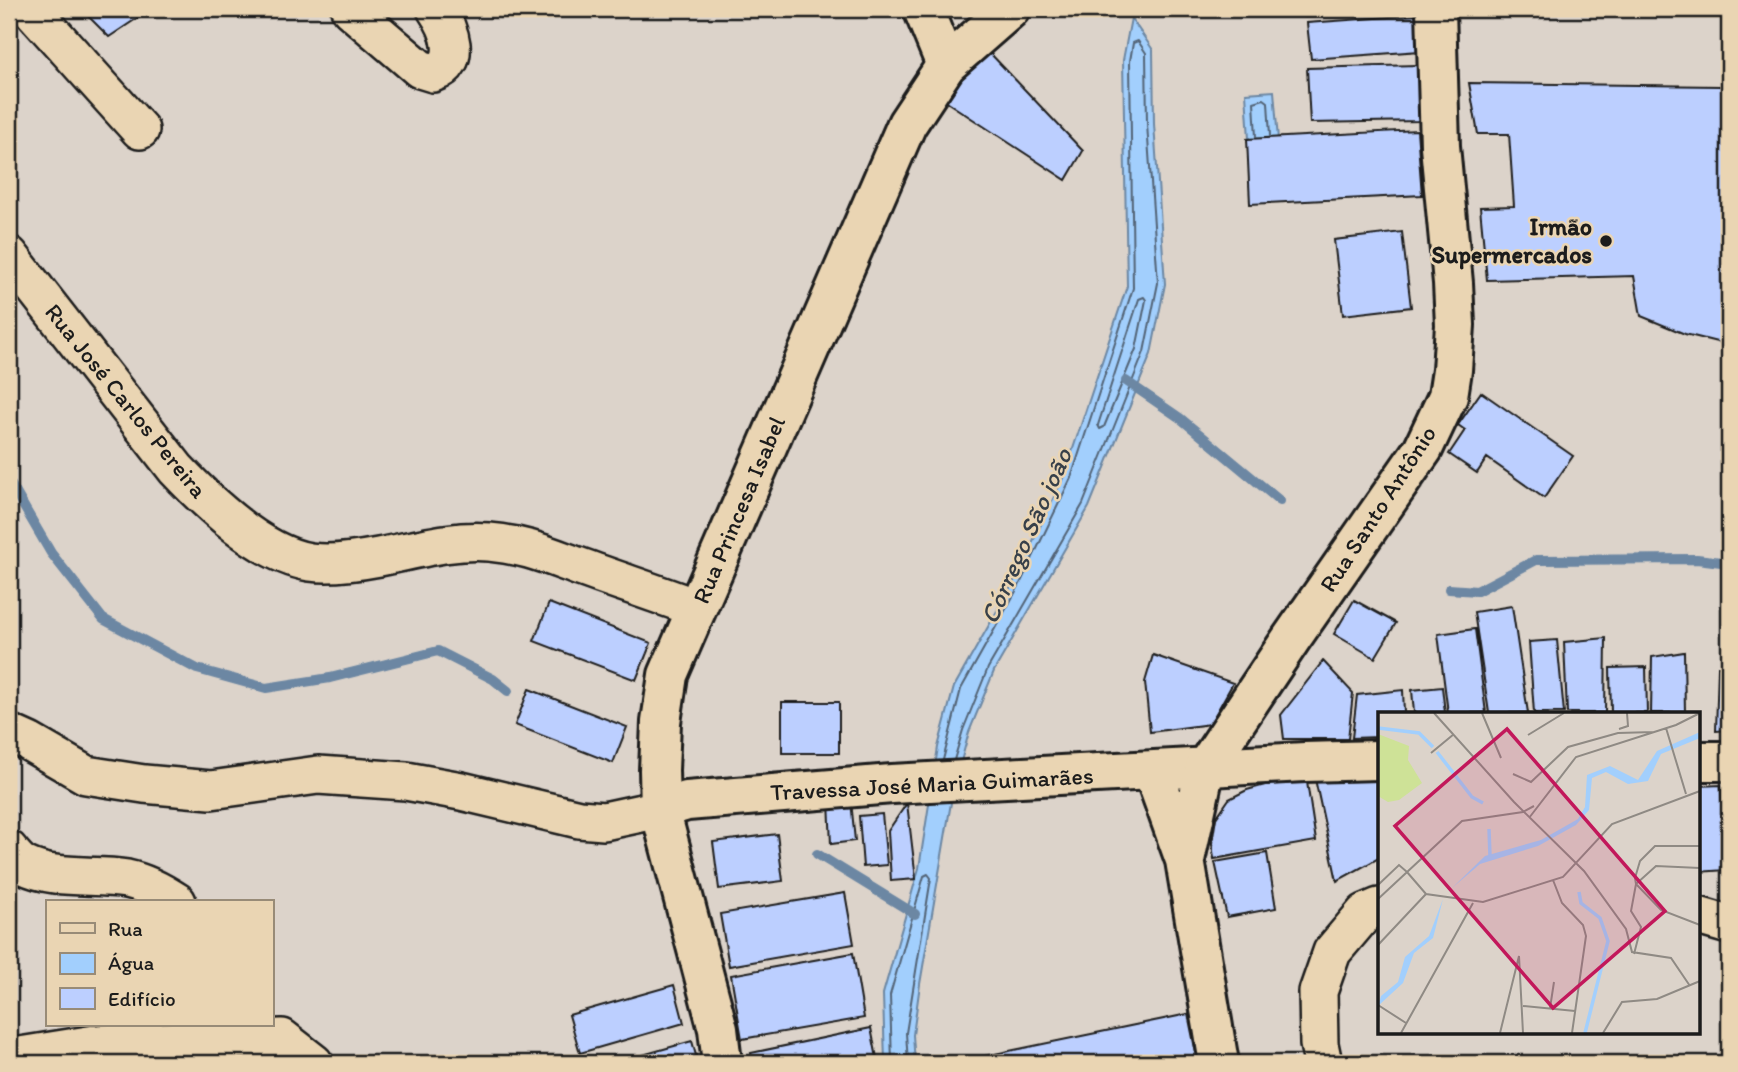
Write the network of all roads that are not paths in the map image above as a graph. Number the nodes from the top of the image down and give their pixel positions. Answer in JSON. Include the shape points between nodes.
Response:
{"nodes":[{"id":1,"x":31,"y":9,"type":"edge"},
{"id":2,"x":350,"y":9,"type":"edge"},
{"id":3,"x":436,"y":9,"type":"edge"},
{"id":4,"x":923,"y":9,"type":"edge"},
{"id":5,"x":1010,"y":9,"type":"edge"},
{"id":6,"x":1436,"y":9,"type":"edge"},
{"id":7,"x":946,"y":65,"type":"junction"},
{"id":8,"x":139,"y":130,"type":"dead end"},
{"id":9,"x":9,"y":255,"type":"edge"},
{"id":10,"x":696,"y":607,"type":"junction"},
{"id":11,"x":9,"y":733,"type":"edge"},
{"id":12,"x":1378,"y":761,"type":"edge"},
{"id":13,"x":1700,"y":761,"type":"edge"},
{"id":14,"x":1729,"y":761,"type":"edge"},
{"id":15,"x":1206,"y":768,"type":"junction"},
{"id":16,"x":1153,"y":771,"type":"junction"},
{"id":17,"x":674,"y":805,"type":"junction"},
{"id":18,"x":9,"y":850,"type":"edge"},
{"id":19,"x":1185,"y":860,"type":"junction"},
{"id":20,"x":174,"y":900,"type":"edge"},
{"id":21,"x":1378,"y":907,"type":"edge"},
{"id":22,"x":1700,"y":917,"type":"edge"},
{"id":23,"x":1729,"y":925,"type":"edge"},
{"id":24,"x":279,"y":1039,"type":"edge"},
{"id":25,"x":9,"y":1060,"type":"edge"},
{"id":26,"x":313,"y":1063,"type":"edge"},
{"id":27,"x":722,"y":1063,"type":"edge"},
{"id":28,"x":1219,"y":1063,"type":"edge"},
{"id":29,"x":1322,"y":1063,"type":"edge"}],
"edges":[{"from":1,"to":8,"type":"street"},
{"from":2,"to":3,"type":"street","via":[[412,62],[433,73],[443,68],[453,51]]},
{"from":4,"to":7,"type":"main road"},
{"from":5,"to":7,"type":"main road","name":"Rua Princesa Isabel"},
{"from":6,"to":15,"type":"main road","name":"Rua Santo Antônio","via":[[1440,146],[1455,325],[1448,396],[1423,449]]},
{"from":7,"to":10,"type":"main road","name":"Rua Princesa Isabel","via":[[907,124]]},
{"from":9,"to":10,"type":"street","name":"Rua José Carlos Pereira","via":[[176,469],[205,500],[274,549],[310,562],[347,561],[416,547],[488,542],[530,548]]},
{"from":10,"to":17,"type":"main road","name":"Rua Princesa Isabel","via":[[668,675],[661,722],[659,770]]},
{"from":11,"to":17,"type":"street","via":[[86,775],[144,784],[211,790],[317,775],[405,781],[579,820],[604,821]]},
{"from":12,"to":15,"type":"main road","name":"Travessa José Maria Guimarães"},
{"from":13,"to":14,"type":"main road"},
{"from":15,"to":16,"type":"main road","name":"Travessa José Maria Guimarães"},
{"from":15,"to":19,"type":"main road"},
{"from":16,"to":17,"type":"main road","name":"Travessa José Maria Guimarães","via":[[892,783]]},
{"from":16,"to":19,"type":"main road"},
{"from":17,"to":27,"type":"main road","name":"Rua Princesa Isabel"},
{"from":18,"to":20,"type":"street","via":[[23,865],[86,878],[127,879]]},
{"from":19,"to":28,"type":"main road"},
{"from":21,"to":29,"type":"street","via":[[1365,913],[1332,952],[1318,992]]},
{"from":22,"to":23,"type":"street"},
{"from":24,"to":25,"type":"street","via":[[95,1044]]},
{"from":24,"to":26,"type":"street"}]}
